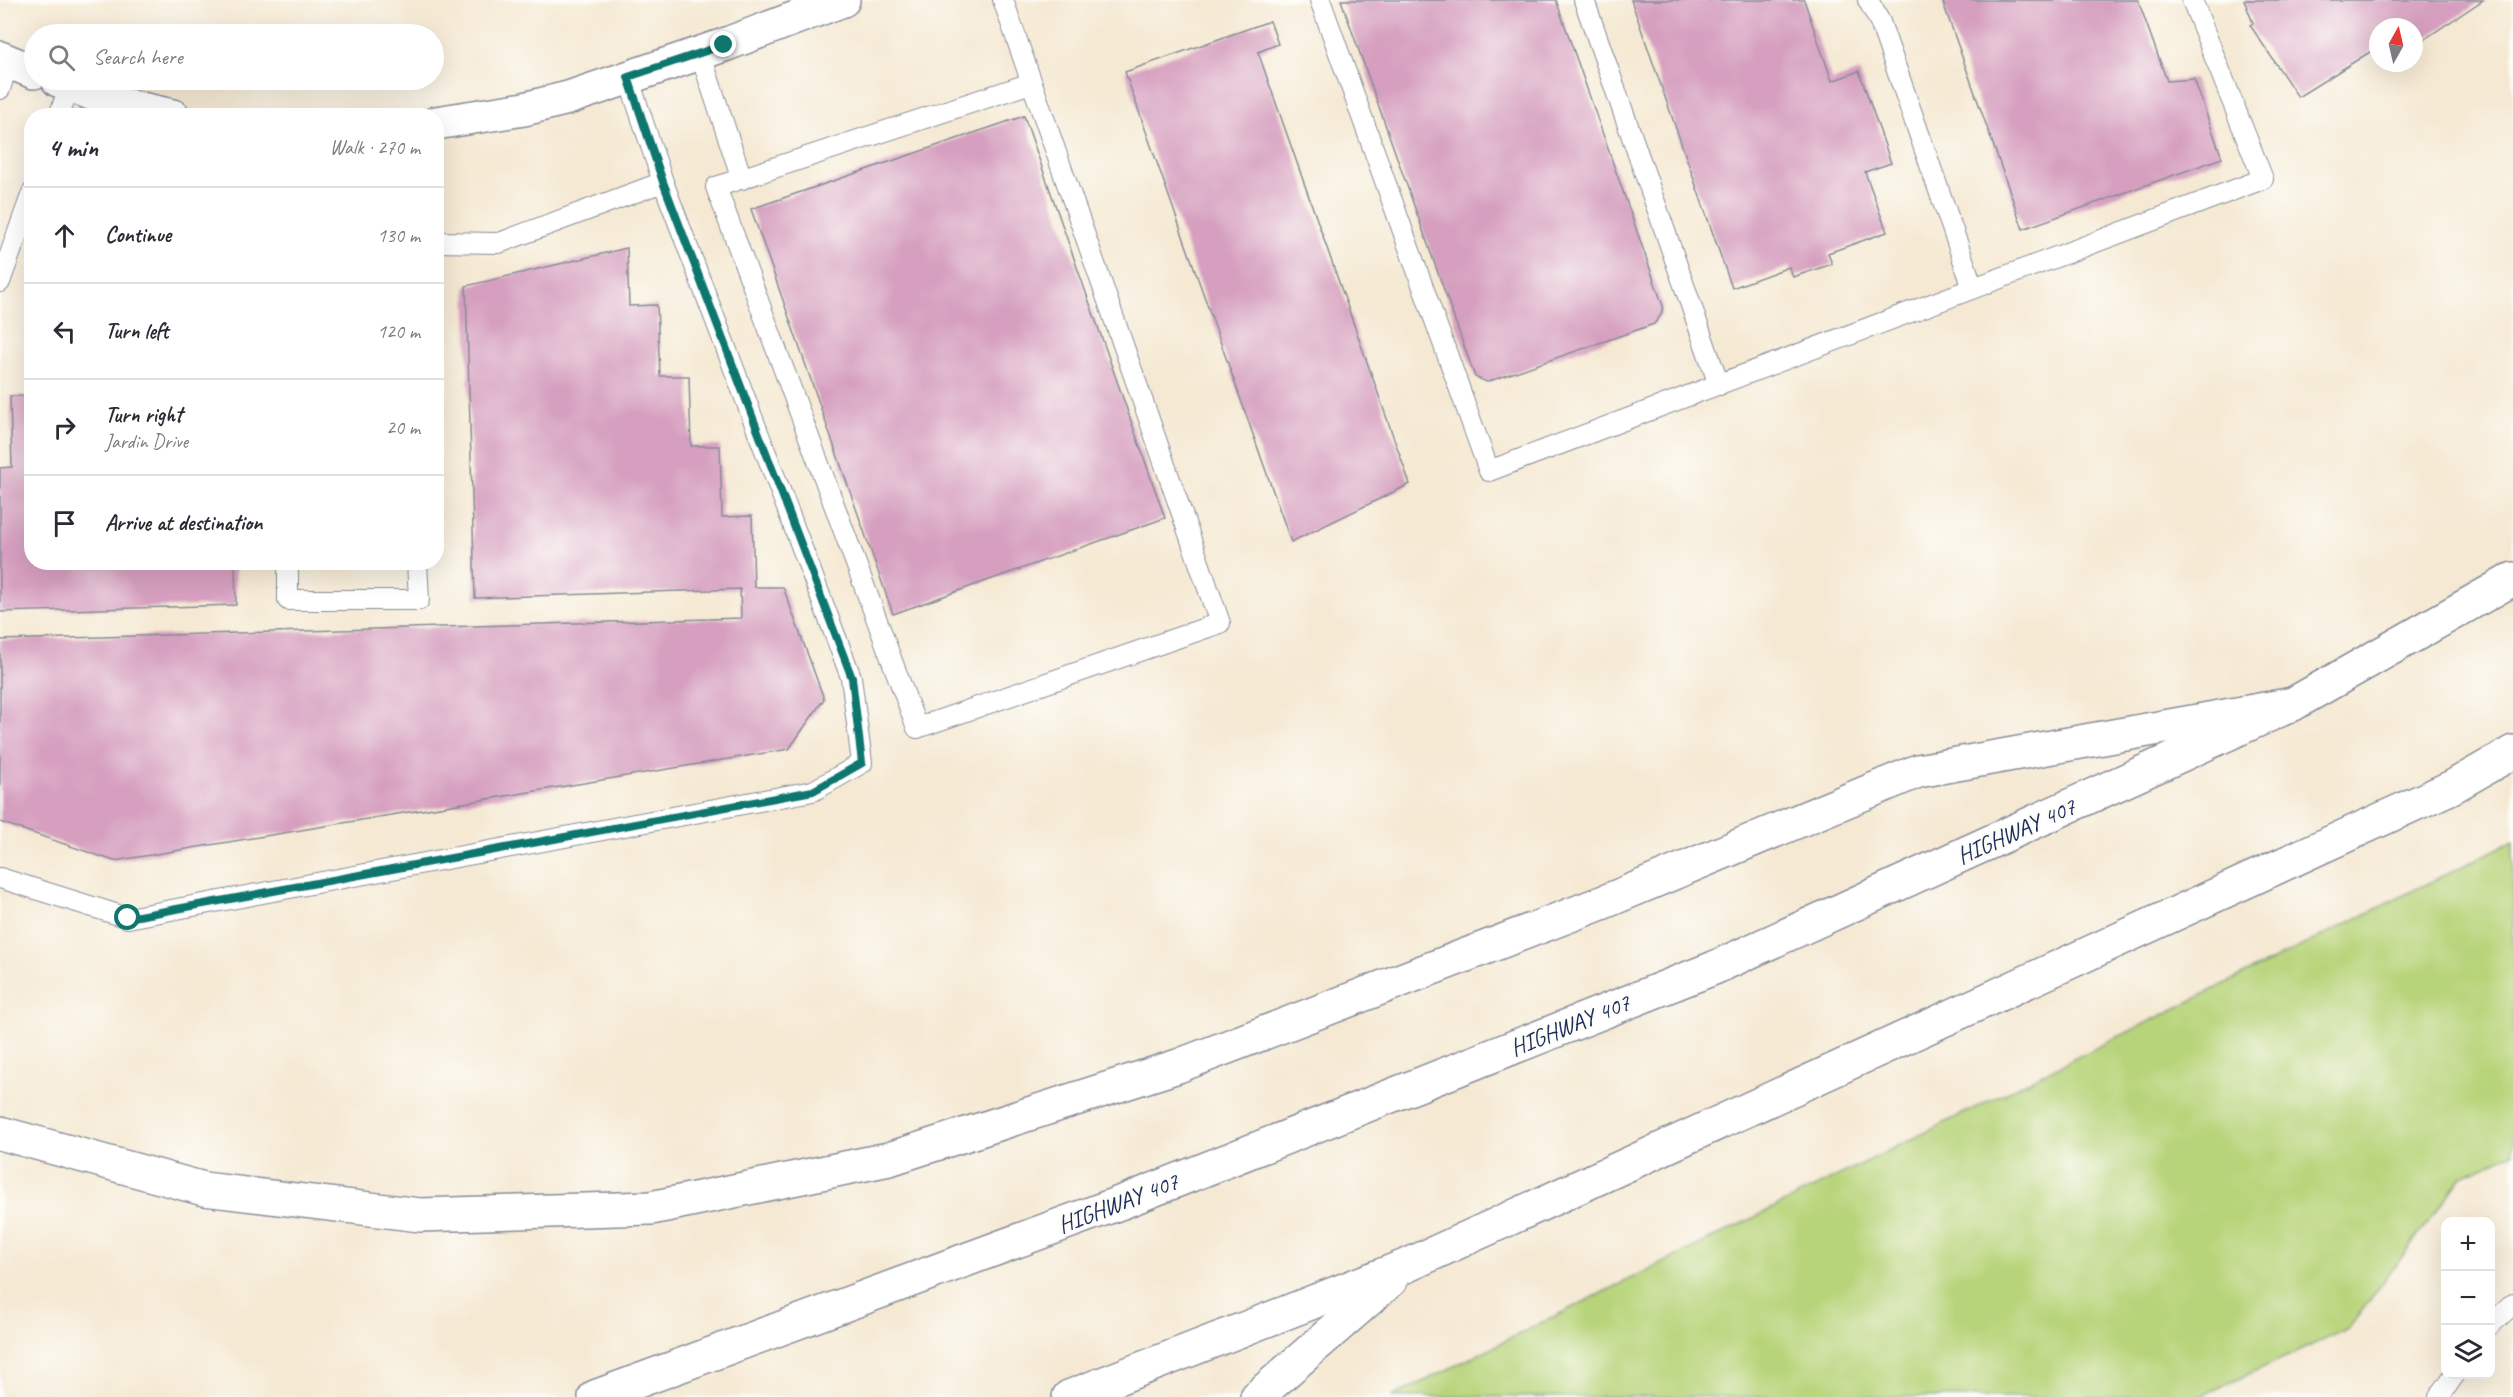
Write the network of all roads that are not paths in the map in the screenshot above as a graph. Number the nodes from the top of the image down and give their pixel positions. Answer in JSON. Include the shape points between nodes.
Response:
{"nodes":[{"id":1,"x":843,"y":0,"type":"edge"},
{"id":2,"x":1003,"y":0,"type":"edge"},
{"id":3,"x":1320,"y":0,"type":"edge"},
{"id":4,"x":1584,"y":0,"type":"edge"},
{"id":5,"x":1868,"y":0,"type":"edge"},
{"id":6,"x":2192,"y":0,"type":"edge"},
{"id":7,"x":700,"y":53,"type":"junction"},
{"id":8,"x":628,"y":77,"type":"junction"},
{"id":9,"x":1031,"y":83,"type":"junction"},
{"id":10,"x":63,"y":90,"type":"edge"},
{"id":11,"x":83,"y":90,"type":"edge"},
{"id":12,"x":60,"y":108,"type":"edge"},
{"id":13,"x":137,"y":108,"type":"edge"},
{"id":14,"x":444,"y":122,"type":"edge"},
{"id":15,"x":742,"y":179,"type":"junction"},
{"id":16,"x":663,"y":182,"type":"junction"},
{"id":17,"x":24,"y":215,"type":"edge"},
{"id":18,"x":444,"y":242,"type":"edge"},
{"id":19,"x":0,"y":282,"type":"edge"},
{"id":20,"x":1974,"y":288,"type":"junction"},
{"id":21,"x":1719,"y":385,"type":"junction"},
{"id":22,"x":288,"y":570,"type":"edge"},
{"id":23,"x":417,"y":570,"type":"edge"},
{"id":24,"x":2513,"y":579,"type":"edge"},
{"id":25,"x":2293,"y":704,"type":"junction"},
{"id":26,"x":2513,"y":752,"type":"edge"},
{"id":27,"x":0,"y":878,"type":"edge"},
{"id":28,"x":0,"y":1133,"type":"edge"},
{"id":29,"x":1408,"y":1265,"type":"junction"},
{"id":30,"x":2513,"y":1304,"type":"edge"},
{"id":31,"x":2495,"y":1320,"type":"edge"},
{"id":32,"x":2452,"y":1379,"type":"edge"},
{"id":33,"x":595,"y":1397,"type":"edge"},
{"id":34,"x":1069,"y":1397,"type":"edge"},
{"id":35,"x":1257,"y":1397,"type":"edge"},
{"id":36,"x":2439,"y":1397,"type":"edge"}],
"edges":[{"from":1,"to":7,"type":"main road"},
{"from":2,"to":9,"type":"lane"},
{"from":3,"to":21,"type":"lane","via":[[1489,471]]},
{"from":4,"to":21,"type":"lane"},
{"from":5,"to":20,"type":"lane","via":[[1880,22]]},
{"from":6,"to":20,"type":"lane","via":[[2262,179]]},
{"from":7,"to":8,"type":"main road"},
{"from":7,"to":15,"type":"lane"},
{"from":8,"to":14,"type":"main road","via":[[524,109]]},
{"from":8,"to":16,"type":"lane"},
{"from":9,"to":15,"type":"lane"},
{"from":9,"to":15,"type":"lane","via":[[1220,623],[917,728],[716,187]]},
{"from":10,"to":12,"type":"lane"},
{"from":11,"to":13,"type":"main road"},
{"from":16,"to":18,"type":"lane","via":[[499,243]]},
{"from":16,"to":27,"type":"lane","via":[[852,678],[862,763],[813,791],[128,918]]},
{"from":17,"to":19,"type":"lane"},
{"from":20,"to":21,"type":"lane"},
{"from":22,"to":23,"type":"lane","via":[[288,600],[419,600]]},
{"from":24,"to":25,"type":"main road","name":"HIGHWAY 407"},
{"from":25,"to":28,"type":"main road","via":[[1918,771],[1604,902],[1178,1066],[889,1159],[651,1208],[420,1215],[204,1189]]},
{"from":25,"to":33,"type":"main road","name":"HIGHWAY 407","via":[[1714,968],[1125,1201]]},
{"from":26,"to":29,"type":"main road","via":[[2452,787]]},
{"from":29,"to":34,"type":"main road"},
{"from":29,"to":35,"type":"main road"},
{"from":30,"to":31,"type":"lane"},
{"from":32,"to":36,"type":"lane"}]}
